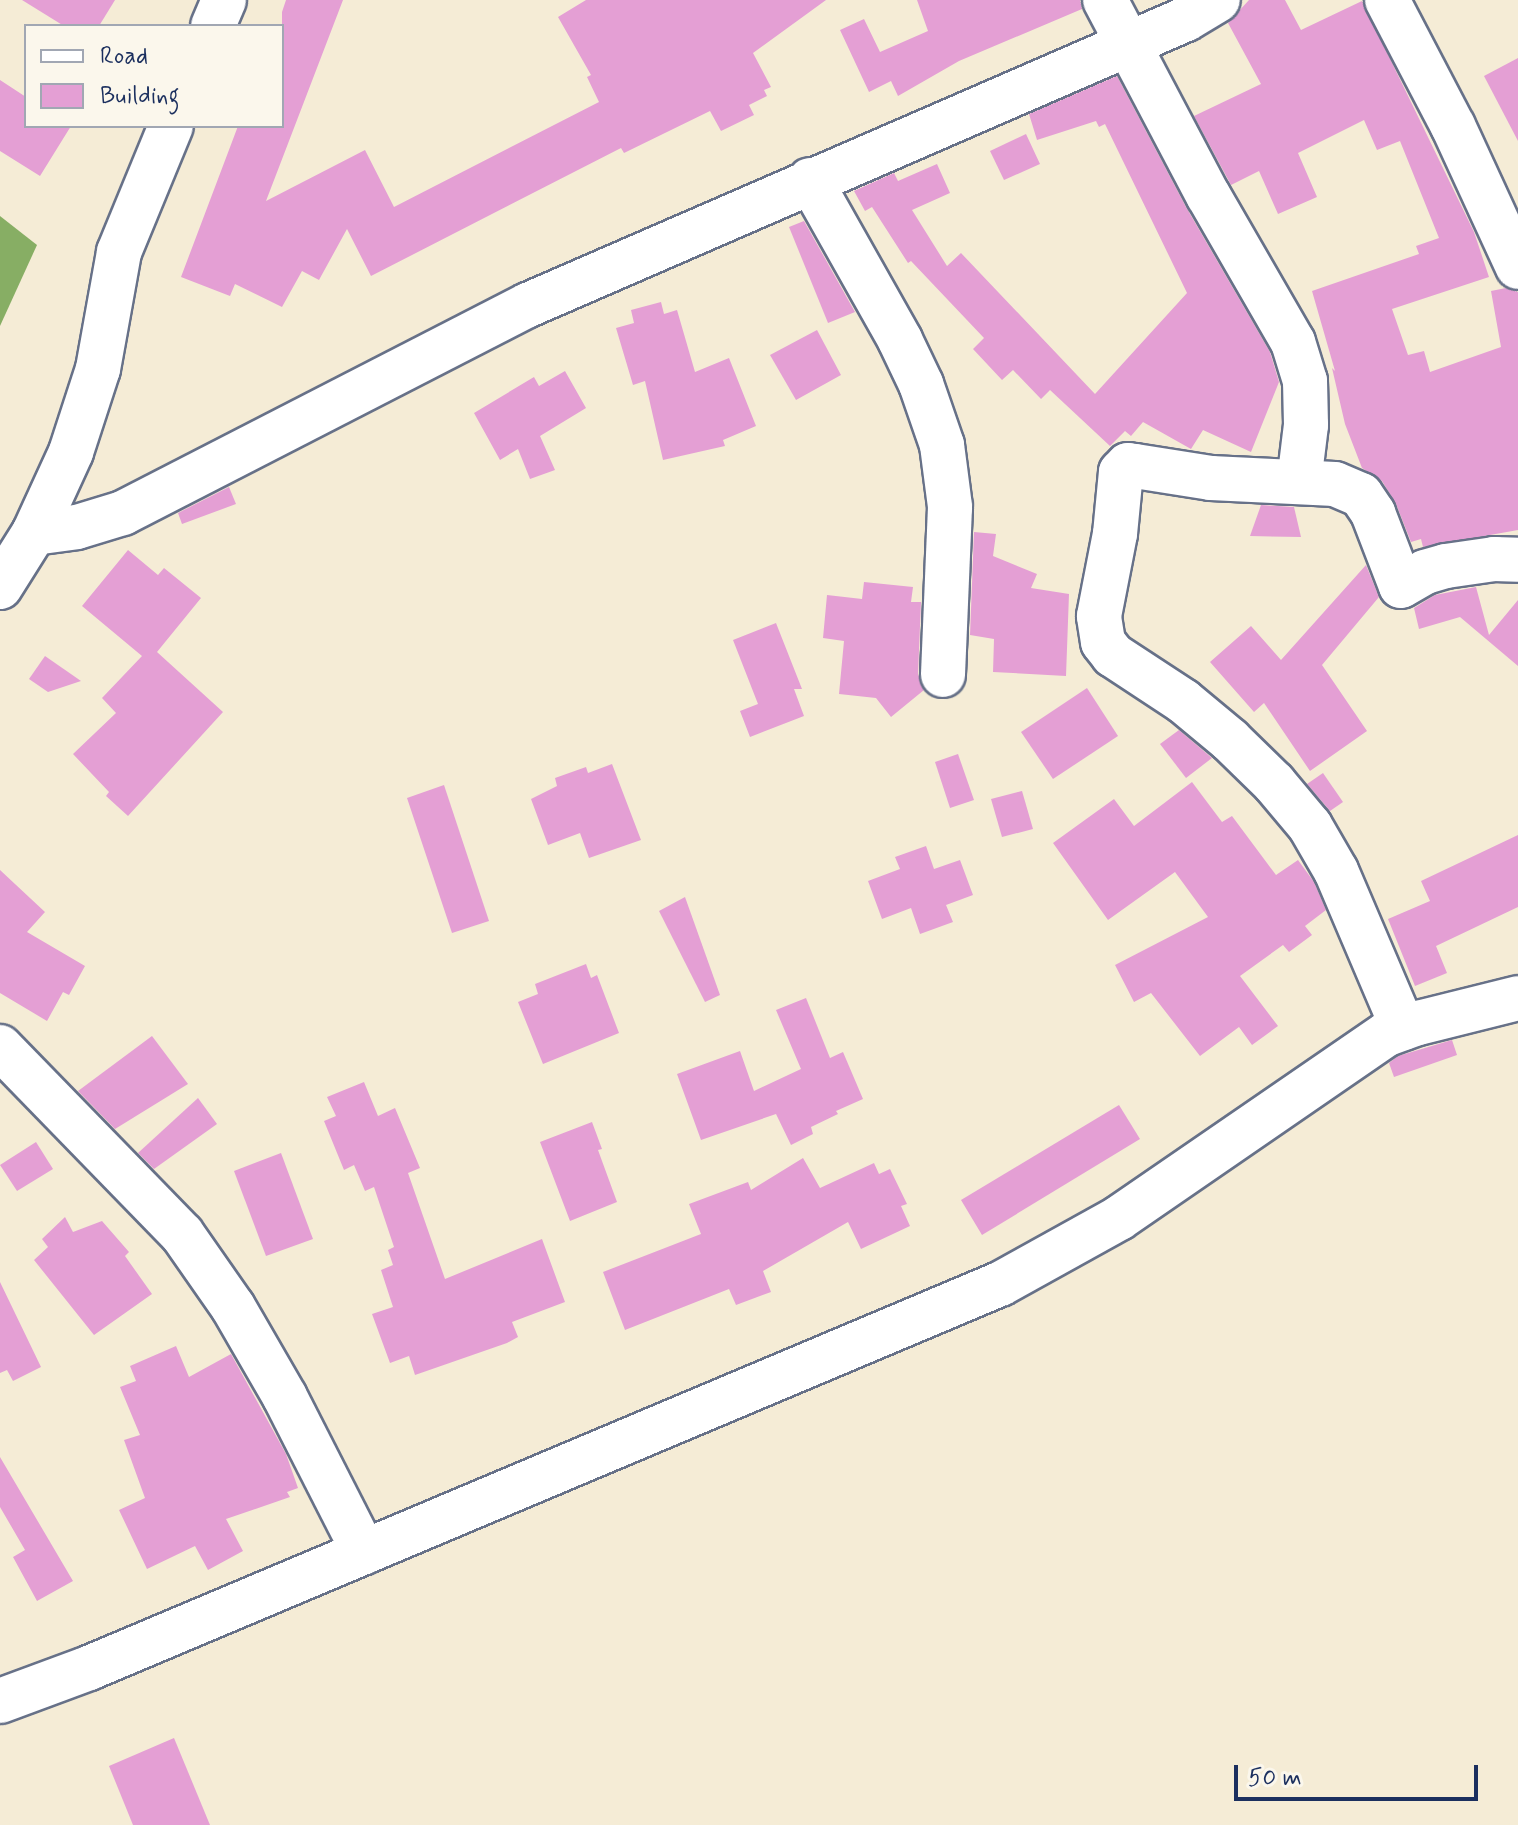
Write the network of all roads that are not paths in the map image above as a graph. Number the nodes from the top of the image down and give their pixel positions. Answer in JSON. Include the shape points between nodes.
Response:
{"nodes":[{"id":1,"x":224,"y":0,"type":"edge"},
{"id":2,"x":1105,"y":0,"type":"edge"},
{"id":3,"x":1218,"y":0,"type":"edge"},
{"id":4,"x":1387,"y":0,"type":"edge"},
{"id":5,"x":214,"y":24,"type":"edge"},
{"id":6,"x":1130,"y":42,"type":"junction"},
{"id":7,"x":170,"y":128,"type":"edge"},
{"id":8,"x":810,"y":180,"type":"junction"},
{"id":9,"x":1518,"y":267,"type":"edge"},
{"id":10,"x":1299,"y":482,"type":"junction"},
{"id":11,"x":34,"y":533,"type":"junction"},
{"id":12,"x":1518,"y":560,"type":"edge"},
{"id":13,"x":0,"y":587,"type":"edge"},
{"id":14,"x":943,"y":675,"type":"dead end"},
{"id":15,"x":1518,"y":998,"type":"edge"},
{"id":16,"x":1403,"y":1028,"type":"junction"},
{"id":17,"x":0,"y":1047,"type":"edge"},
{"id":18,"x":364,"y":1552,"type":"junction"},
{"id":19,"x":0,"y":1701,"type":"edge"}],
"edges":[{"from":1,"to":5,"type":"street"},
{"from":2,"to":6,"type":"street"},
{"from":3,"to":6,"type":"street"},
{"from":4,"to":9,"type":"street"},
{"from":6,"to":8,"type":"street"},
{"from":6,"to":10,"type":"street","via":[[1208,195],[1293,342],[1305,381]]},
{"from":7,"to":11,"type":"street","via":[[119,252],[98,369],[71,452]]},
{"from":8,"to":11,"type":"street","via":[[528,305],[123,513]]},
{"from":8,"to":14,"type":"street","via":[[900,340],[942,445],[950,507]]},
{"from":10,"to":12,"type":"street","via":[[1335,484],[1361,495],[1401,586],[1446,566]]},
{"from":10,"to":16,"type":"street","via":[[1124,468],[1099,616],[1103,642],[1113,655],[1230,740],[1310,826],[1342,884]]},
{"from":11,"to":13,"type":"street"},
{"from":15,"to":16,"type":"street"},
{"from":16,"to":18,"type":"street","via":[[1339,1066],[1119,1218],[1000,1284]]},
{"from":17,"to":18,"type":"street","via":[[182,1234],[233,1307],[285,1397]]},
{"from":18,"to":19,"type":"street"}]}
